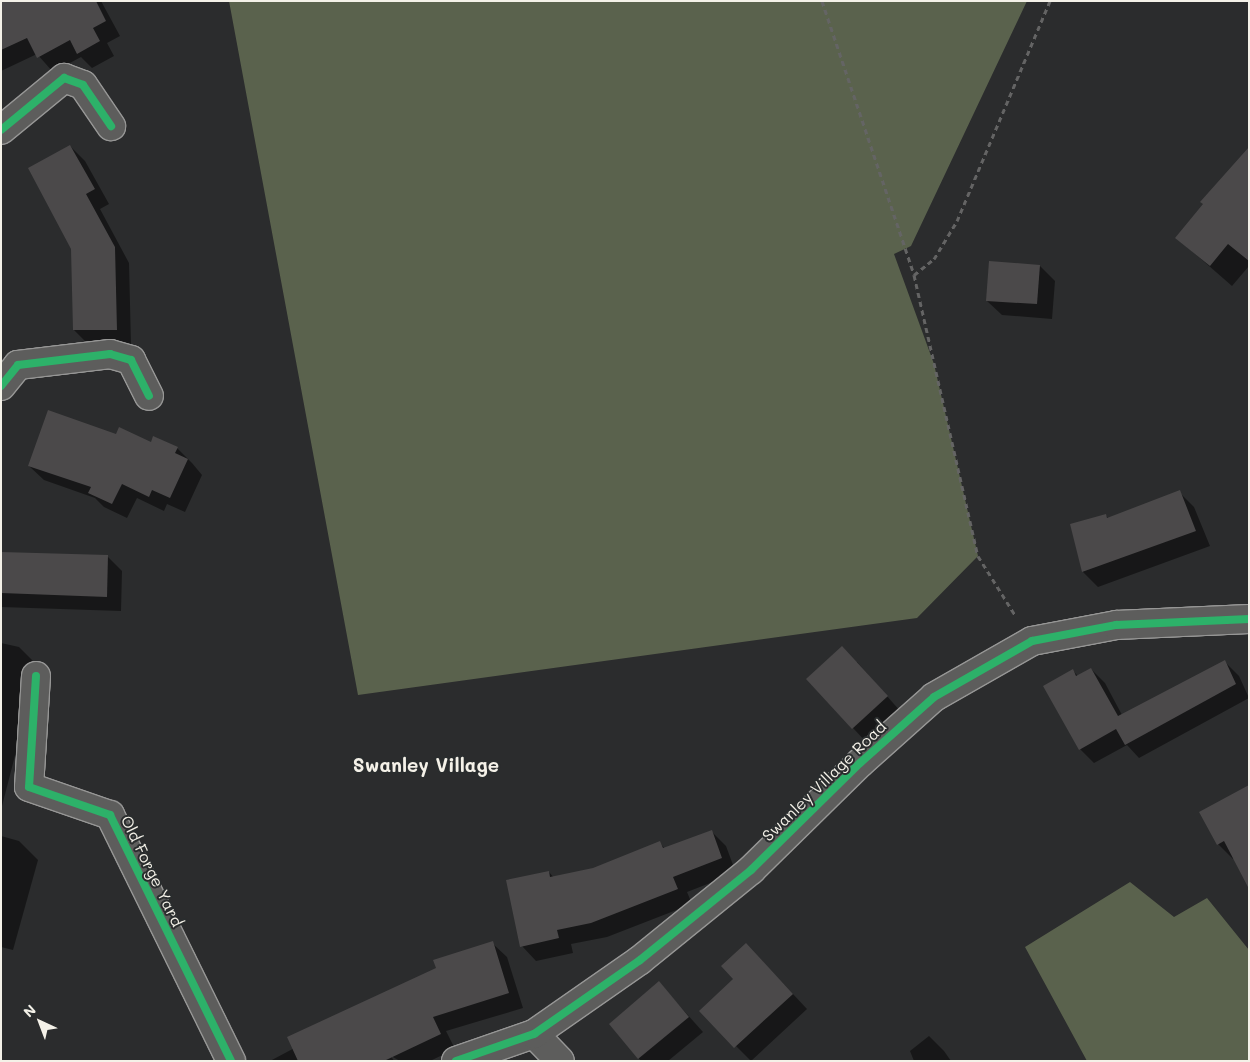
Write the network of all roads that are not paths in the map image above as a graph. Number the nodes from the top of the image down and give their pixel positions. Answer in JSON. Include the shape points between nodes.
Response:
{"nodes":[{"id":1,"x":111,"y":126,"type":"dead end"},
{"id":2,"x":1,"y":130,"type":"edge"},
{"id":3,"x":1,"y":386,"type":"edge"},
{"id":4,"x":149,"y":396,"type":"dead end"},
{"id":5,"x":1247,"y":621,"type":"edge"},
{"id":6,"x":36,"y":676,"type":"dead end"},
{"id":7,"x":534,"y":1034,"type":"junction"},
{"id":8,"x":231,"y":1061,"type":"edge"},
{"id":9,"x":456,"y":1061,"type":"edge"},
{"id":10,"x":560,"y":1061,"type":"edge"}],
"edges":[{"from":1,"to":2,"type":"street","via":[[83,85],[64,78]]},
{"from":3,"to":4,"type":"street","via":[[18,366],[110,354],[131,360]]},
{"from":5,"to":7,"type":"street","name":"Swanley Village Road","via":[[1116,625],[1032,641],[934,698],[860,763],[751,870],[640,960]]},
{"from":6,"to":8,"type":"street","name":"Old Forge Yard","via":[[29,787],[110,815]]},
{"from":7,"to":9,"type":"street","name":"Swanley Village Road"},
{"from":7,"to":10,"type":"street"}]}
